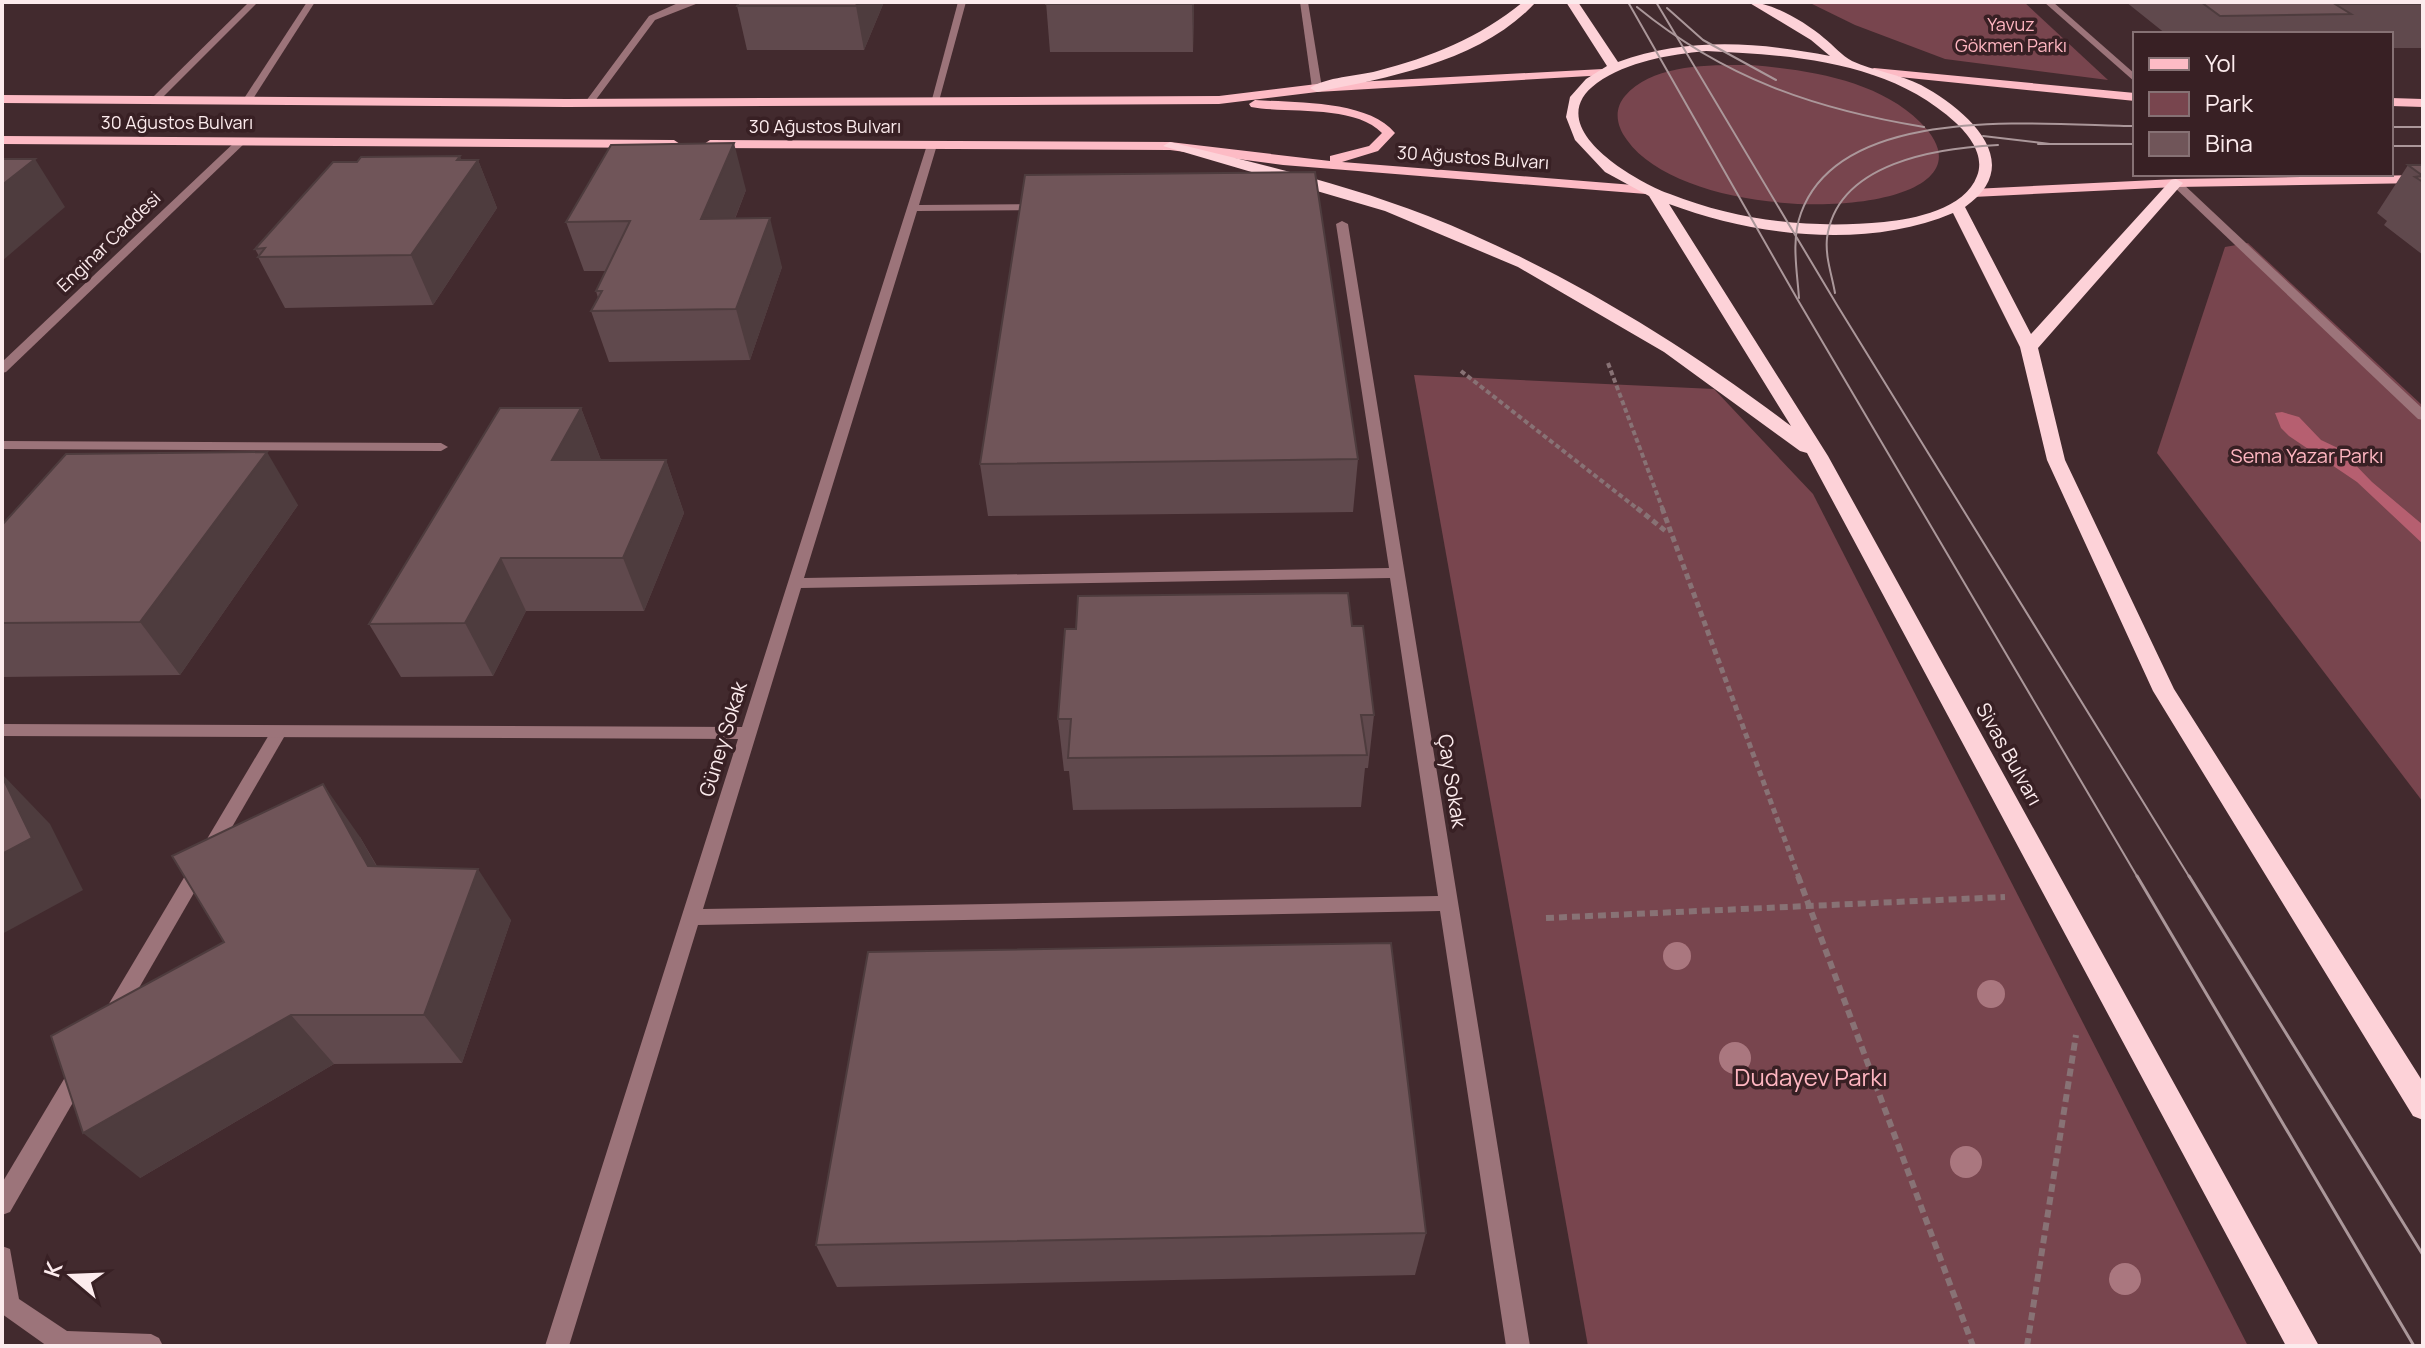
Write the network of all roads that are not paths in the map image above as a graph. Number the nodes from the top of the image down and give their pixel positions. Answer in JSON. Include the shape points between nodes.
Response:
{"nodes":[{"id":1,"x":254,"y":2,"type":"edge"},
{"id":2,"x":311,"y":2,"type":"edge"},
{"id":3,"x":697,"y":2,"type":"edge"},
{"id":4,"x":962,"y":2,"type":"edge"},
{"id":5,"x":1304,"y":2,"type":"edge"},
{"id":6,"x":1530,"y":2,"type":"edge"},
{"id":7,"x":1572,"y":2,"type":"edge"},
{"id":8,"x":1754,"y":2,"type":"edge"},
{"id":9,"x":2048,"y":2,"type":"edge"},
{"id":10,"x":1849,"y":65,"type":"junction"},
{"id":11,"x":1609,"y":70,"type":"junction"},
{"id":12,"x":1874,"y":72,"type":"junction"},
{"id":13,"x":2133,"y":77,"type":"edge"},
{"id":14,"x":1317,"y":88,"type":"junction"},
{"id":15,"x":2133,"y":97,"type":"edge"},
{"id":16,"x":2,"y":99,"type":"edge"},
{"id":17,"x":155,"y":100,"type":"junction"},
{"id":18,"x":248,"y":100,"type":"junction"},
{"id":19,"x":1219,"y":100,"type":"junction"},
{"id":20,"x":934,"y":101,"type":"junction"},
{"id":21,"x":2393,"y":102,"type":"edge"},
{"id":22,"x":589,"y":103,"type":"junction"},
{"id":23,"x":2423,"y":103,"type":"edge"},
{"id":24,"x":2,"y":140,"type":"edge"},
{"id":25,"x":241,"y":142,"type":"junction"},
{"id":26,"x":932,"y":145,"type":"junction"},
{"id":27,"x":1170,"y":146,"type":"junction"},
{"id":28,"x":1283,"y":161,"type":"junction"},
{"id":29,"x":2423,"y":179,"type":"edge"},
{"id":30,"x":2176,"y":183,"type":"junction"},
{"id":31,"x":1651,"y":192,"type":"junction"},
{"id":32,"x":1965,"y":199,"type":"junction"},
{"id":33,"x":1052,"y":207,"type":"edge"},
{"id":34,"x":912,"y":208,"type":"junction"},
{"id":35,"x":1342,"y":224,"type":"dead end"},
{"id":36,"x":2029,"y":347,"type":"junction"},
{"id":37,"x":2,"y":369,"type":"edge"},
{"id":38,"x":2423,"y":416,"type":"edge"},
{"id":39,"x":2,"y":445,"type":"edge"},
{"id":40,"x":441,"y":447,"type":"dead end"},
{"id":41,"x":1819,"y":456,"type":"junction"},
{"id":42,"x":1397,"y":573,"type":"junction"},
{"id":43,"x":795,"y":583,"type":"junction"},
{"id":44,"x":2,"y":730,"type":"edge"},
{"id":45,"x":279,"y":732,"type":"junction"},
{"id":46,"x":748,"y":733,"type":"junction"},
{"id":47,"x":1449,"y":903,"type":"junction"},
{"id":48,"x":690,"y":917,"type":"junction"},
{"id":49,"x":106,"y":1027,"type":"edge"},
{"id":50,"x":90,"y":1054,"type":"edge"},
{"id":51,"x":2423,"y":1107,"type":"edge"},
{"id":52,"x":2,"y":1204,"type":"edge"},
{"id":53,"x":2,"y":1257,"type":"edge"},
{"id":54,"x":151,"y":1346,"type":"edge"},
{"id":55,"x":557,"y":1346,"type":"edge"},
{"id":56,"x":1518,"y":1346,"type":"edge"},
{"id":57,"x":2303,"y":1346,"type":"edge"}],
"edges":[{"from":1,"to":17,"type":"street"},
{"from":2,"to":18,"type":"street"},
{"from":3,"to":22,"type":"street","via":[[652,18]]},
{"from":4,"to":20,"type":"street"},
{"from":5,"to":14,"type":"street"},
{"from":6,"to":14,"type":"highway","via":[[1453,50],[1381,75]]},
{"from":7,"to":11,"type":"highway"},
{"from":8,"to":10,"type":"highway","via":[[1815,37]]},
{"from":9,"to":13,"type":"street"},
{"from":10,"to":11,"type":"highway","via":[[1778,51],[1706,47],[1657,53]]},
{"from":10,"to":12,"type":"highway"},
{"from":11,"to":14,"type":"main road","name":"30 Ağustos Bulvarı"},
{"from":11,"to":31,"type":"highway","via":[[1585,87],[1576,101],[1577,133],[1606,166]]},
{"from":12,"to":15,"type":"main road"},
{"from":12,"to":32,"type":"highway","via":[[1931,97],[1957,114],[1979,139],[1987,161],[1984,178]]},
{"from":14,"to":19,"type":"main road","name":"30 Ağustos Bulvarı"},
{"from":16,"to":17,"type":"main road","name":"30 Ağustos Bulvarı"},
{"from":17,"to":18,"type":"main road","name":"30 Ağustos Bulvarı"},
{"from":18,"to":22,"type":"main road","name":"30 Ağustos Bulvarı"},
{"from":19,"to":20,"type":"main road","name":"30 Ağustos Bulvarı"},
{"from":19,"to":28,"type":"main road","via":[[1362,116],[1381,123],[1389,133],[1378,146],[1347,157]]},
{"from":20,"to":22,"type":"main road","name":"30 Ağustos Bulvarı"},
{"from":21,"to":23,"type":"main road"},
{"from":24,"to":25,"type":"main road","name":"30 Ağustos Bulvarı"},
{"from":25,"to":26,"type":"main road","name":"30 Ağustos Bulvarı"},
{"from":25,"to":37,"type":"street","name":"Enginar Caddesi"},
{"from":26,"to":27,"type":"main road","name":"30 Ağustos Bulvarı"},
{"from":26,"to":34,"type":"street","name":"Güney Sokak"},
{"from":27,"to":28,"type":"main road","name":"30 Ağustos Bulvarı"},
{"from":27,"to":41,"type":"highway","via":[[1367,200],[1485,246],[1639,328]]},
{"from":28,"to":31,"type":"main road","name":"30 Ağustos Bulvarı"},
{"from":29,"to":30,"type":"main road"},
{"from":30,"to":32,"type":"main road"},
{"from":30,"to":36,"type":"highway"},
{"from":30,"to":38,"type":"street"},
{"from":31,"to":32,"type":"highway","via":[[1724,217],[1825,230],[1904,223]]},
{"from":31,"to":41,"type":"highway","name":"Sivas Bulvarı"},
{"from":32,"to":36,"type":"highway"},
{"from":33,"to":34,"type":"street"},
{"from":34,"to":43,"type":"street","name":"Güney Sokak"},
{"from":35,"to":42,"type":"street","name":"Çay Sokak"},
{"from":36,"to":51,"type":"highway","via":[[2056,460],[2164,691]]},
{"from":39,"to":40,"type":"street"},
{"from":41,"to":57,"type":"highway","name":"Sivas Bulvarı"},
{"from":42,"to":43,"type":"street"},
{"from":42,"to":47,"type":"street","name":"Çay Sokak"},
{"from":43,"to":46,"type":"street","name":"Güney Sokak"},
{"from":44,"to":45,"type":"street"},
{"from":45,"to":46,"type":"street"},
{"from":45,"to":49,"type":"street"},
{"from":46,"to":48,"type":"street","name":"Güney Sokak"},
{"from":47,"to":48,"type":"street"},
{"from":47,"to":56,"type":"street","name":"Çay Sokak"},
{"from":48,"to":55,"type":"street","name":"Güney Sokak"},
{"from":50,"to":52,"type":"street"},
{"from":53,"to":54,"type":"street","via":[[9,1305],[63,1343]]}]}
